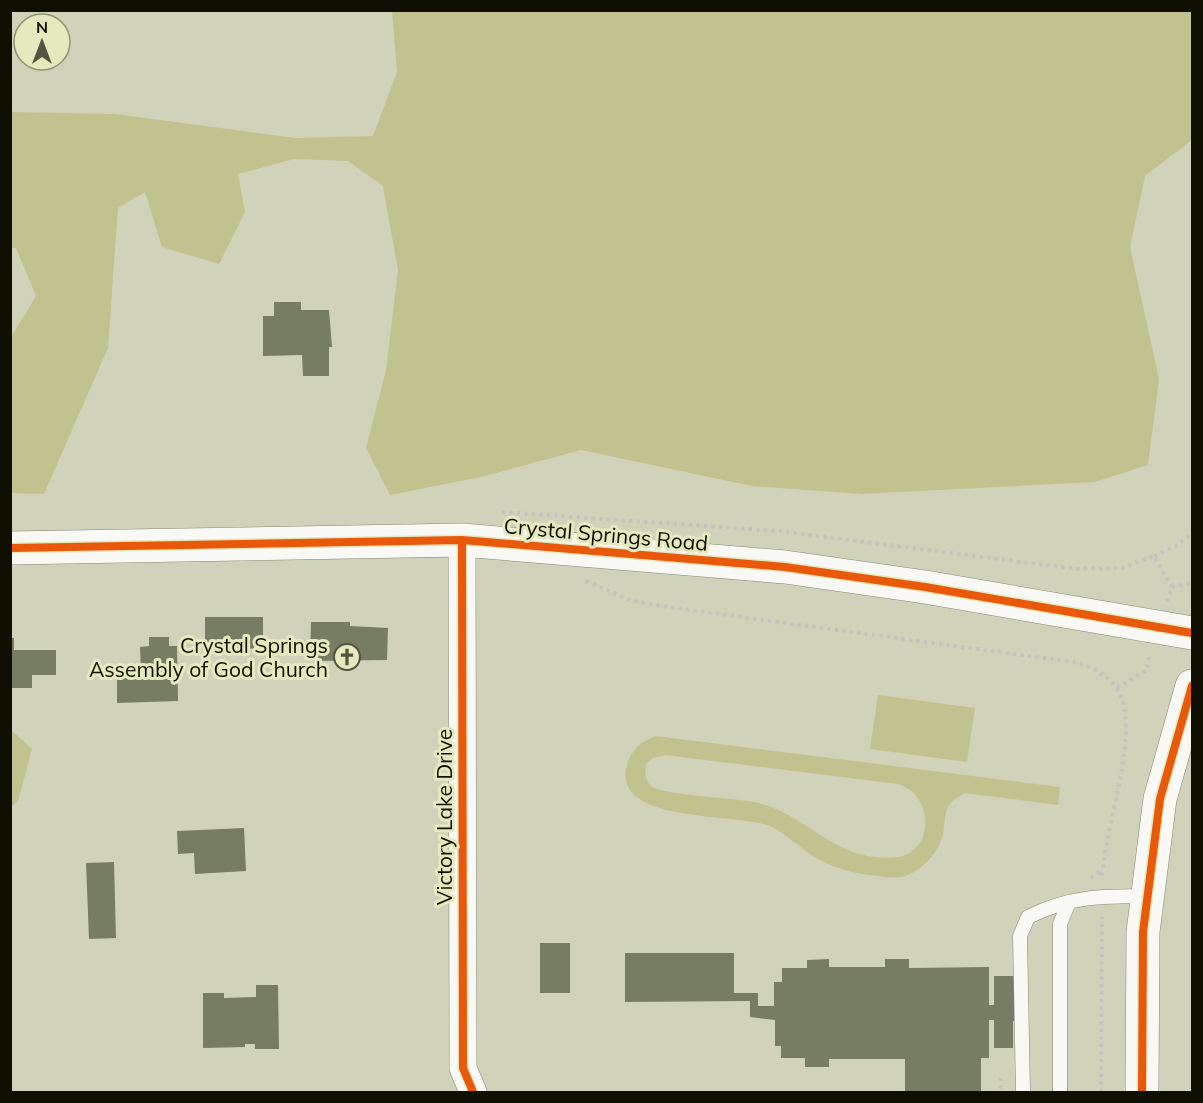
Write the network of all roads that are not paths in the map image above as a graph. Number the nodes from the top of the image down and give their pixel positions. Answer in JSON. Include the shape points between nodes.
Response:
{"nodes":[{"id":1,"x":462,"y":540,"type":"junction"},
{"id":2,"x":10,"y":548,"type":"edge"},
{"id":3,"x":1192,"y":633,"type":"edge"},
{"id":4,"x":1192,"y":686,"type":"edge"},
{"id":5,"x":1148,"y":896,"type":"junction"},
{"id":6,"x":1069,"y":902,"type":"junction"},
{"id":7,"x":464,"y":1084,"type":"edge"},
{"id":8,"x":1023,"y":1092,"type":"edge"},
{"id":9,"x":1060,"y":1092,"type":"edge"},
{"id":10,"x":1142,"y":1092,"type":"edge"}],
"edges":[{"from":1,"to":2,"type":"street","name":"Crystal Springs Road"},
{"from":1,"to":3,"type":"street","name":"Crystal Springs Road","via":[[785,567]]},
{"from":1,"to":7,"type":"street","name":"Victory Lake Drive"},
{"from":4,"to":5,"type":"street","via":[[1160,799]]},
{"from":5,"to":6,"type":"lane","via":[[1086,897]]},
{"from":5,"to":10,"type":"street","via":[[1143,932]]},
{"from":6,"to":8,"type":"lane","via":[[1028,917],[1020,936]]},
{"from":6,"to":9,"type":"lane","via":[[1060,924]]}]}
